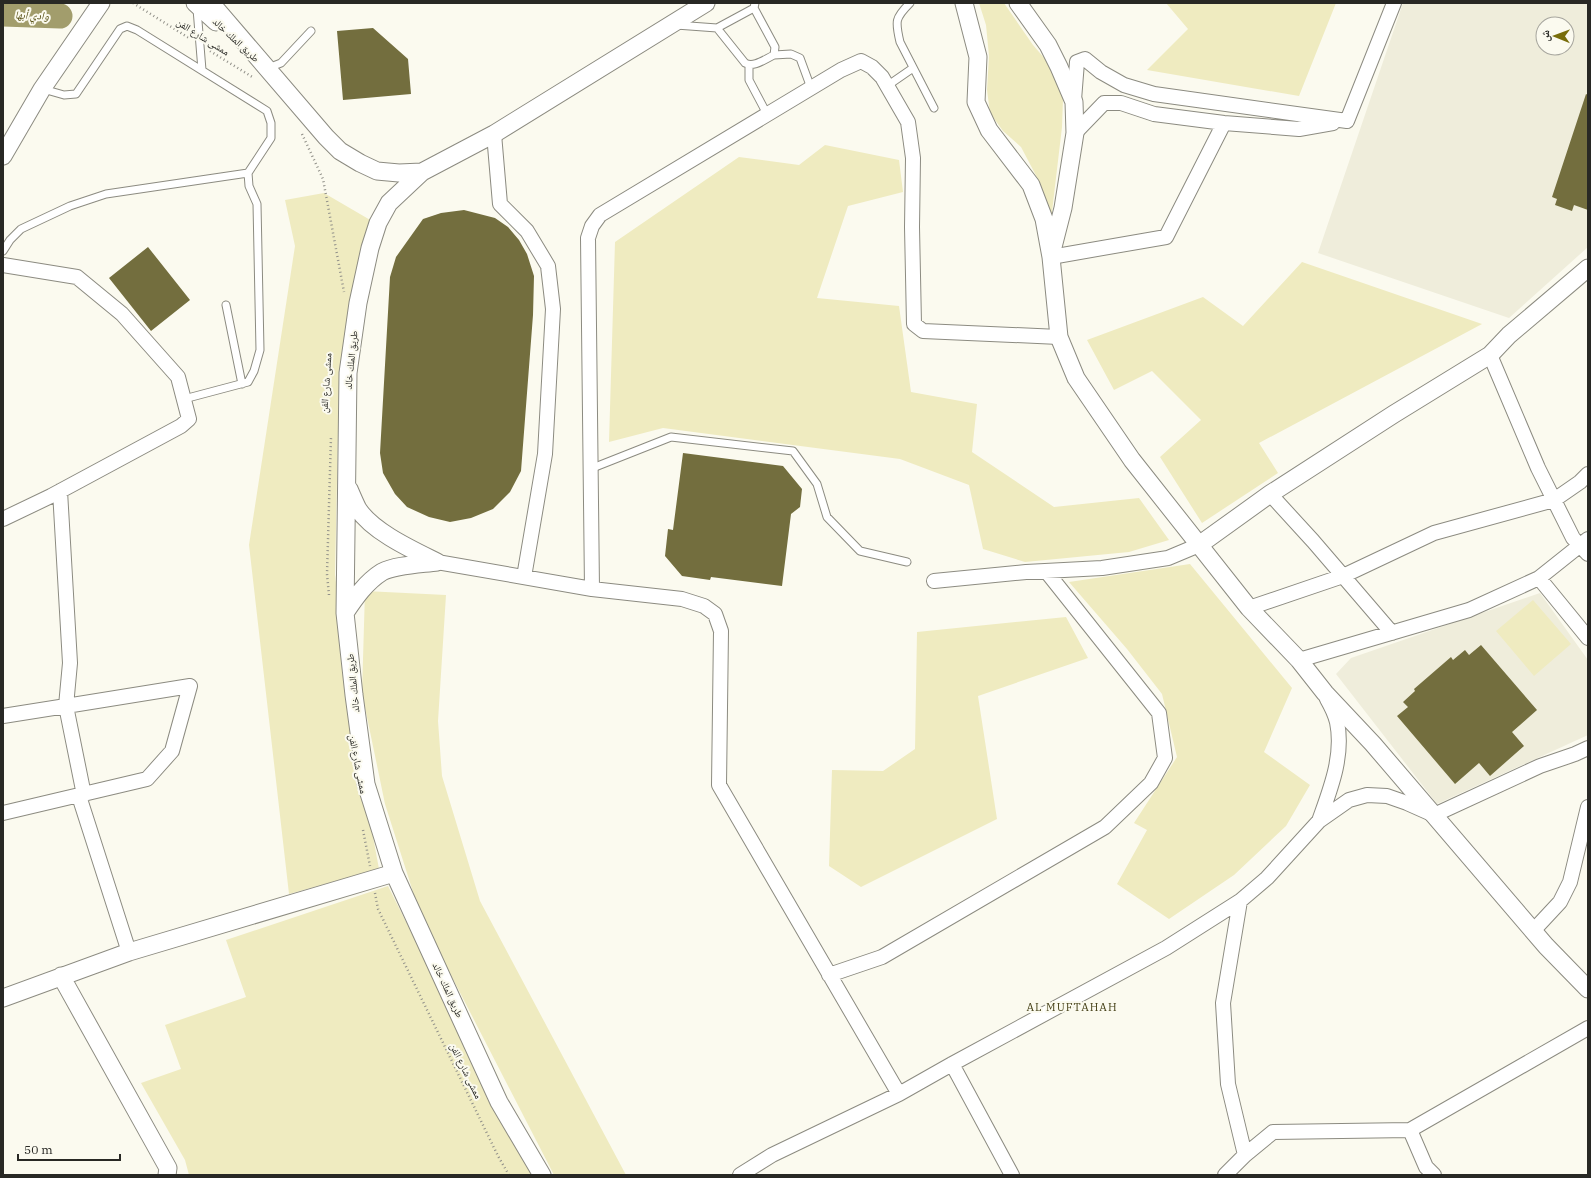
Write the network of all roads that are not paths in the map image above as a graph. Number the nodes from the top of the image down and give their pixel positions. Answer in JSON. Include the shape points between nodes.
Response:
{"nodes":[{"id":1,"x":101,"y":3,"type":"edge"},
{"id":2,"x":201,"y":3,"type":"edge"},
{"id":3,"x":706,"y":3,"type":"edge"},
{"id":4,"x":910,"y":3,"type":"edge"},
{"id":5,"x":964,"y":3,"type":"edge"},
{"id":6,"x":1018,"y":3,"type":"edge"},
{"id":7,"x":1394,"y":3,"type":"edge"},
{"id":8,"x":754,"y":5,"type":"edge"},
{"id":9,"x":672,"y":24,"type":"junction"},
{"id":10,"x":717,"y":28,"type":"junction"},
{"id":11,"x":311,"y":31,"type":"dead end"},
{"id":12,"x":774,"y":55,"type":"junction"},
{"id":13,"x":749,"y":65,"type":"junction"},
{"id":14,"x":913,"y":68,"type":"junction"},
{"id":15,"x":202,"y":70,"type":"junction"},
{"id":16,"x":266,"y":75,"type":"junction"},
{"id":17,"x":887,"y":86,"type":"junction"},
{"id":18,"x":811,"y":88,"type":"junction"},
{"id":19,"x":42,"y":89,"type":"junction"},
{"id":20,"x":1074,"y":102,"type":"junction"},
{"id":21,"x":934,"y":108,"type":"dead end"},
{"id":22,"x":767,"y":114,"type":"junction"},
{"id":23,"x":1347,"y":121,"type":"junction"},
{"id":24,"x":1224,"y":123,"type":"junction"},
{"id":25,"x":1075,"y":132,"type":"junction"},
{"id":26,"x":494,"y":134,"type":"junction"},
{"id":27,"x":3,"y":156,"type":"edge"},
{"id":28,"x":422,"y":172,"type":"junction"},
{"id":29,"x":248,"y":173,"type":"junction"},
{"id":30,"x":3,"y":251,"type":"edge"},
{"id":31,"x":1051,"y":257,"type":"junction"},
{"id":32,"x":3,"y":265,"type":"edge"},
{"id":33,"x":1588,"y":268,"type":"edge"},
{"id":34,"x":226,"y":305,"type":"dead end"},
{"id":35,"x":1059,"y":337,"type":"junction"},
{"id":36,"x":1490,"y":355,"type":"junction"},
{"id":37,"x":242,"y":384,"type":"junction"},
{"id":38,"x":184,"y":399,"type":"junction"},
{"id":39,"x":347,"y":450,"type":"junction"},
{"id":40,"x":590,"y":469,"type":"junction"},
{"id":41,"x":1588,"y":474,"type":"edge"},
{"id":42,"x":60,"y":491,"type":"junction"},
{"id":43,"x":1270,"y":494,"type":"junction"},
{"id":44,"x":1554,"y":500,"type":"junction"},
{"id":45,"x":3,"y":519,"type":"edge"},
{"id":46,"x":1199,"y":546,"type":"junction"},
{"id":47,"x":1585,"y":546,"type":"edge"},
{"id":48,"x":437,"y":562,"type":"junction"},
{"id":49,"x":907,"y":562,"type":"dead end"},
{"id":50,"x":1046,"y":571,"type":"junction"},
{"id":51,"x":1343,"y":576,"type":"junction"},
{"id":52,"x":524,"y":577,"type":"junction"},
{"id":53,"x":1539,"y":578,"type":"junction"},
{"id":54,"x":934,"y":581,"type":"dead end"},
{"id":55,"x":592,"y":589,"type":"junction"},
{"id":56,"x":1250,"y":608,"type":"junction"},
{"id":57,"x":345,"y":613,"type":"junction"},
{"id":58,"x":1392,"y":633,"type":"junction"},
{"id":59,"x":1588,"y":638,"type":"edge"},
{"id":60,"x":1298,"y":660,"type":"junction"},
{"id":61,"x":1325,"y":693,"type":"junction"},
{"id":62,"x":66,"y":706,"type":"junction"},
{"id":63,"x":3,"y":716,"type":"edge"},
{"id":64,"x":1588,"y":748,"type":"edge"},
{"id":65,"x":81,"y":796,"type":"junction"},
{"id":66,"x":1588,"y":807,"type":"edge"},
{"id":67,"x":3,"y":813,"type":"edge"},
{"id":68,"x":1434,"y":815,"type":"junction"},
{"id":69,"x":1319,"y":821,"type":"junction"},
{"id":70,"x":394,"y":874,"type":"junction"},
{"id":71,"x":1240,"y":901,"type":"junction"},
{"id":72,"x":1533,"y":931,"type":"junction"},
{"id":73,"x":129,"y":952,"type":"junction"},
{"id":74,"x":829,"y":975,"type":"junction"},
{"id":75,"x":61,"y":976,"type":"junction"},
{"id":76,"x":1588,"y":989,"type":"edge"},
{"id":77,"x":3,"y":998,"type":"edge"},
{"id":78,"x":1588,"y":1028,"type":"edge"},
{"id":79,"x":952,"y":1064,"type":"junction"},
{"id":80,"x":899,"y":1094,"type":"junction"},
{"id":81,"x":1410,"y":1130,"type":"junction"},
{"id":82,"x":1245,"y":1155,"type":"junction"},
{"id":83,"x":1426,"y":1172,"type":"edge"},
{"id":84,"x":167,"y":1175,"type":"edge"},
{"id":85,"x":542,"y":1175,"type":"edge"},
{"id":86,"x":740,"y":1175,"type":"edge"},
{"id":87,"x":1012,"y":1175,"type":"edge"},
{"id":88,"x":1225,"y":1175,"type":"edge"}],
"edges":[{"from":1,"to":19,"type":"street"},
{"from":2,"to":15,"type":"lane"},
{"from":2,"to":16,"type":"street","name":"طريق الملك خالد"},
{"from":3,"to":9,"type":"street"},
{"from":4,"to":14,"type":"lane","via":[[899,14],[896,23],[900,42]]},
{"from":5,"to":31,"type":"street","via":[[978,57],[976,102],[988,130],[1031,185],[1044,219]]},
{"from":6,"to":20,"type":"street","via":[[1048,45]]},
{"from":7,"to":23,"type":"street"},
{"from":8,"to":10,"type":"lane"},
{"from":8,"to":12,"type":"lane","via":[[775,47]]},
{"from":9,"to":10,"type":"lane"},
{"from":9,"to":26,"type":"street"},
{"from":10,"to":13,"type":"lane"},
{"from":11,"to":16,"type":"lane"},
{"from":12,"to":13,"type":"lane"},
{"from":12,"to":18,"type":"lane","via":[[791,54],[800,58]]},
{"from":13,"to":22,"type":"lane","via":[[749,80]]},
{"from":14,"to":17,"type":"lane"},
{"from":14,"to":21,"type":"lane"},
{"from":15,"to":19,"type":"lane","via":[[127,26],[120,29],[76,94],[64,95]]},
{"from":15,"to":29,"type":"lane","via":[[267,111],[271,124],[271,138]]},
{"from":16,"to":28,"type":"street","name":"طريق الملك خالد","via":[[340,151],[360,164],[377,171]]},
{"from":17,"to":18,"type":"street","via":[[872,67],[861,61]]},
{"from":17,"to":35,"type":"street","via":[[908,122],[913,158],[914,324],[923,332]]},
{"from":18,"to":22,"type":"street"},
{"from":19,"to":27,"type":"street"},
{"from":20,"to":23,"type":"street","via":[[1077,62],[1085,59],[1101,72],[1124,84],[1154,94]]},
{"from":20,"to":25,"type":"street"},
{"from":22,"to":40,"type":"street","via":[[600,215],[592,226],[588,238]]},
{"from":23,"to":24,"type":"street","via":[[1299,129]]},
{"from":24,"to":25,"type":"street","via":[[1154,114],[1121,103],[1104,103]]},
{"from":24,"to":31,"type":"street","via":[[1166,237]]},
{"from":25,"to":31,"type":"street","via":[[1063,208]]},
{"from":26,"to":28,"type":"street"},
{"from":26,"to":52,"type":"street","via":[[500,204],[527,231],[548,266],[553,309],[545,454]]},
{"from":28,"to":39,"type":"street","name":"طريق الملك خالد","via":[[389,203],[378,223],[370,248],[358,303],[348,373]]},
{"from":29,"to":30,"type":"lane","via":[[99,196],[70,206],[21,229]]},
{"from":29,"to":37,"type":"lane","via":[[249,186],[257,204],[260,350],[254,371],[248,382]]},
{"from":31,"to":35,"type":"street"},
{"from":32,"to":38,"type":"street","via":[[77,277],[122,314],[178,377]]},
{"from":33,"to":36,"type":"street"},
{"from":34,"to":37,"type":"lane"},
{"from":35,"to":46,"type":"street","via":[[1076,378],[1132,460]]},
{"from":36,"to":43,"type":"street"},
{"from":36,"to":44,"type":"street"},
{"from":37,"to":38,"type":"lane"},
{"from":38,"to":42,"type":"street","via":[[189,418],[181,426]]},
{"from":39,"to":48,"type":"street","via":[[349,490],[358,509],[372,524],[404,546]]},
{"from":39,"to":57,"type":"street","name":"طريق الملك خالد"},
{"from":40,"to":49,"type":"lane","via":[[671,437],[792,451],[817,484],[827,517],[860,551]]},
{"from":40,"to":55,"type":"street"},
{"from":41,"to":44,"type":"street"},
{"from":42,"to":45,"type":"street"},
{"from":42,"to":62,"type":"street","via":[[70,663]]},
{"from":43,"to":46,"type":"street"},
{"from":43,"to":51,"type":"street"},
{"from":44,"to":47,"type":"street","via":[[1573,538]]},
{"from":44,"to":51,"type":"street","via":[[1434,532]]},
{"from":46,"to":50,"type":"street","via":[[1168,558],[1102,568]]},
{"from":46,"to":56,"type":"street"},
{"from":47,"to":53,"type":"street"},
{"from":48,"to":52,"type":"street"},
{"from":48,"to":57,"type":"street","via":[[383,572],[358,594]]},
{"from":50,"to":54,"type":"street"},
{"from":50,"to":74,"type":"street","via":[[1159,713],[1165,758],[1151,783],[1106,827],[882,957]]},
{"from":51,"to":56,"type":"street"},
{"from":51,"to":58,"type":"street"},
{"from":52,"to":55,"type":"street"},
{"from":53,"to":58,"type":"street","via":[[1469,610]]},
{"from":53,"to":59,"type":"street"},
{"from":55,"to":74,"type":"street","via":[[682,599],[704,606],[715,614],[721,631],[719,784]]},
{"from":56,"to":60,"type":"street"},
{"from":57,"to":70,"type":"street","name":"طريق الملك خالد","via":[[366,784]]},
{"from":58,"to":60,"type":"street"},
{"from":60,"to":61,"type":"street"},
{"from":61,"to":68,"type":"street"},
{"from":61,"to":69,"type":"street","via":[[1336,720],[1339,743],[1332,786]]},
{"from":62,"to":63,"type":"street"},
{"from":62,"to":65,"type":"street"},
{"from":62,"to":65,"type":"street","via":[[190,686],[172,751],[147,779]]},
{"from":64,"to":68,"type":"street","via":[[1540,766]]},
{"from":65,"to":67,"type":"street"},
{"from":65,"to":73,"type":"street"},
{"from":66,"to":72,"type":"street","via":[[1570,882],[1560,902]]},
{"from":68,"to":69,"type":"street","via":[[1387,796],[1366,795],[1349,800]]},
{"from":68,"to":72,"type":"street"},
{"from":69,"to":71,"type":"street","via":[[1267,878]]},
{"from":70,"to":73,"type":"street"},
{"from":70,"to":85,"type":"street","name":"طريق الملك خالد","via":[[499,1102]]},
{"from":71,"to":79,"type":"street","via":[[1166,948]]},
{"from":71,"to":82,"type":"street","via":[[1223,1003],[1228,1084]]},
{"from":72,"to":76,"type":"street"},
{"from":73,"to":75,"type":"street"},
{"from":74,"to":80,"type":"street"},
{"from":75,"to":77,"type":"street"},
{"from":75,"to":84,"type":"street","via":[[168,1168]]},
{"from":78,"to":81,"type":"street"},
{"from":79,"to":80,"type":"street"},
{"from":79,"to":87,"type":"street"},
{"from":80,"to":86,"type":"street","via":[[772,1155]]},
{"from":81,"to":82,"type":"street","via":[[1273,1132]]},
{"from":81,"to":83,"type":"street"},
{"from":82,"to":88,"type":"street"}]}
